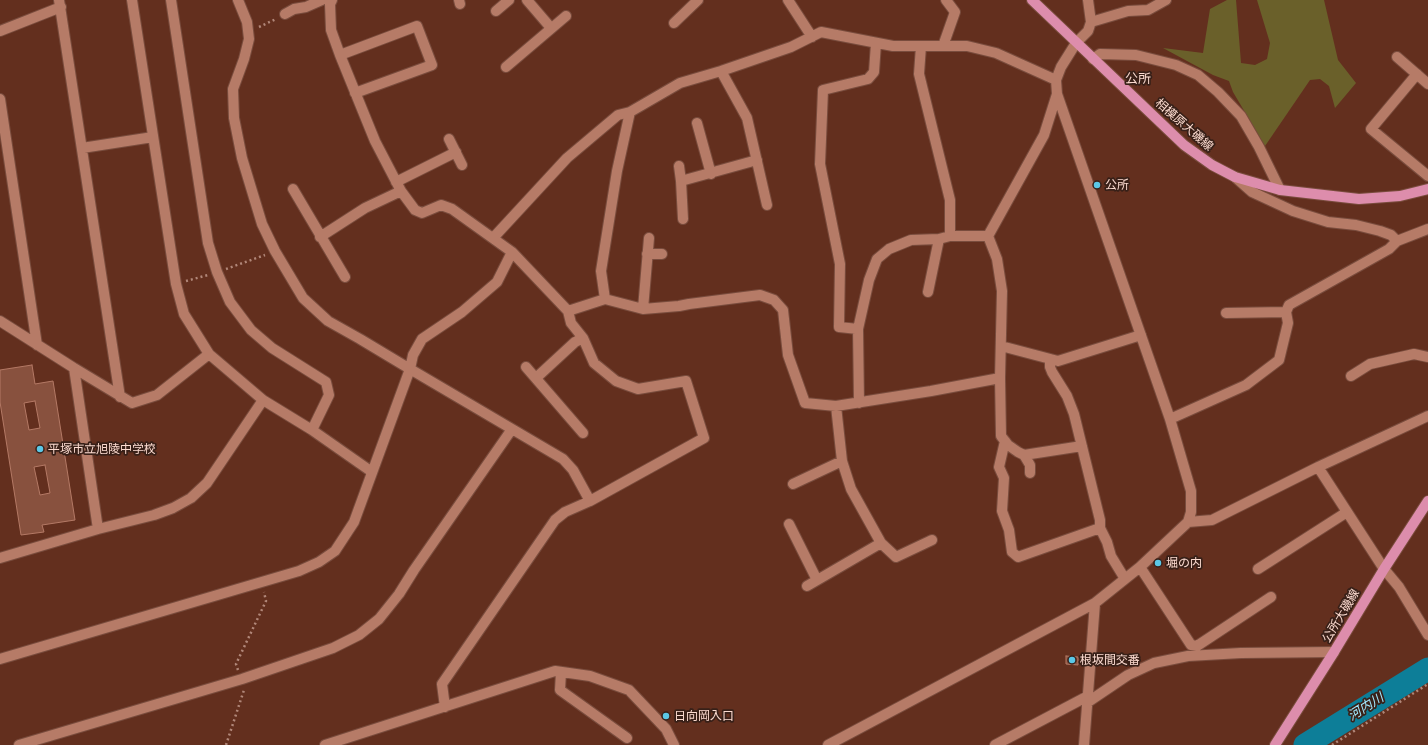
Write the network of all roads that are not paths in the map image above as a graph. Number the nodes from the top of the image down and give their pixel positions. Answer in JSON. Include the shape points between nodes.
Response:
{"nodes":[{"id":1,"x":132,"y":0,"type":"edge"},
{"id":2,"x":171,"y":0,"type":"edge"},
{"id":3,"x":238,"y":0,"type":"edge"},
{"id":4,"x":322,"y":0,"type":"edge"},
{"id":5,"x":332,"y":0,"type":"edge"},
{"id":6,"x":509,"y":0,"type":"edge"},
{"id":7,"x":527,"y":0,"type":"edge"},
{"id":8,"x":698,"y":0,"type":"edge"},
{"id":9,"x":788,"y":0,"type":"edge"},
{"id":10,"x":946,"y":0,"type":"edge"},
{"id":11,"x":1032,"y":0,"type":"edge"},
{"id":12,"x":1088,"y":0,"type":"edge"},
{"id":13,"x":1166,"y":0,"type":"edge"},
{"id":14,"x":60,"y":4,"type":"edge"},
{"id":15,"x":289,"y":8,"type":"edge"},
{"id":16,"x":496,"y":11,"type":"dead end"},
{"id":17,"x":566,"y":16,"type":"dead end"},
{"id":18,"x":1090,"y":22,"type":"junction"},
{"id":19,"x":674,"y":23,"type":"dead end"},
{"id":20,"x":551,"y":28,"type":"junction"},
{"id":21,"x":0,"y":32,"type":"edge"},
{"id":22,"x":812,"y":37,"type":"junction"},
{"id":23,"x":876,"y":43,"type":"junction"},
{"id":24,"x":1076,"y":43,"type":"junction"},
{"id":25,"x":921,"y":46,"type":"junction"},
{"id":26,"x":943,"y":46,"type":"junction"},
{"id":27,"x":340,"y":55,"type":"junction"},
{"id":28,"x":1397,"y":57,"type":"dead end"},
{"id":29,"x":1093,"y":59,"type":"junction"},
{"id":30,"x":506,"y":67,"type":"dead end"},
{"id":31,"x":721,"y":71,"type":"junction"},
{"id":32,"x":1417,"y":74,"type":"junction"},
{"id":33,"x":1056,"y":80,"type":"junction"},
{"id":34,"x":1428,"y":84,"type":"edge"},
{"id":35,"x":355,"y":92,"type":"junction"},
{"id":36,"x":1058,"y":94,"type":"junction"},
{"id":37,"x":0,"y":99,"type":"edge"},
{"id":38,"x":630,"y":112,"type":"junction"},
{"id":39,"x":697,"y":123,"type":"dead end"},
{"id":40,"x":153,"y":137,"type":"junction"},
{"id":41,"x":449,"y":138,"type":"dead end"},
{"id":42,"x":82,"y":148,"type":"junction"},
{"id":43,"x":456,"y":152,"type":"junction"},
{"id":44,"x":757,"y":160,"type":"junction"},
{"id":45,"x":462,"y":165,"type":"dead end"},
{"id":46,"x":679,"y":166,"type":"dead end"},
{"id":47,"x":711,"y":174,"type":"junction"},
{"id":48,"x":1428,"y":176,"type":"edge"},
{"id":49,"x":1235,"y":177,"type":"junction"},
{"id":50,"x":681,"y":181,"type":"junction"},
{"id":51,"x":396,"y":182,"type":"junction"},
{"id":52,"x":293,"y":189,"type":"dead end"},
{"id":53,"x":1428,"y":189,"type":"edge"},
{"id":54,"x":1280,"y":190,"type":"junction"},
{"id":55,"x":401,"y":191,"type":"junction"},
{"id":56,"x":767,"y":205,"type":"dead end"},
{"id":57,"x":683,"y":219,"type":"dead end"},
{"id":58,"x":1428,"y":229,"type":"edge"},
{"id":59,"x":950,"y":236,"type":"junction"},
{"id":60,"x":988,"y":236,"type":"junction"},
{"id":61,"x":320,"y":237,"type":"junction"},
{"id":62,"x":494,"y":237,"type":"junction"},
{"id":63,"x":649,"y":238,"type":"dead end"},
{"id":64,"x":939,"y":239,"type":"junction"},
{"id":65,"x":1397,"y":241,"type":"junction"},
{"id":66,"x":512,"y":252,"type":"junction"},
{"id":67,"x":648,"y":254,"type":"junction"},
{"id":68,"x":662,"y":254,"type":"dead end"},
{"id":69,"x":345,"y":277,"type":"dead end"},
{"id":70,"x":928,"y":292,"type":"dead end"},
{"id":71,"x":605,"y":299,"type":"junction"},
{"id":72,"x":643,"y":309,"type":"junction"},
{"id":73,"x":568,"y":311,"type":"junction"},
{"id":74,"x":1286,"y":312,"type":"junction"},
{"id":75,"x":1226,"y":313,"type":"dead end"},
{"id":76,"x":0,"y":321,"type":"edge"},
{"id":77,"x":858,"y":329,"type":"junction"},
{"id":78,"x":1142,"y":335,"type":"junction"},
{"id":79,"x":583,"y":338,"type":"junction"},
{"id":80,"x":37,"y":344,"type":"junction"},
{"id":81,"x":1001,"y":346,"type":"junction"},
{"id":82,"x":209,"y":354,"type":"junction"},
{"id":83,"x":1428,"y":357,"type":"edge"},
{"id":84,"x":1050,"y":359,"type":"junction"},
{"id":85,"x":526,"y":367,"type":"dead end"},
{"id":86,"x":74,"y":368,"type":"junction"},
{"id":87,"x":410,"y":369,"type":"junction"},
{"id":88,"x":1351,"y":376,"type":"dead end"},
{"id":89,"x":536,"y":378,"type":"junction"},
{"id":90,"x":1000,"y":378,"type":"junction"},
{"id":91,"x":120,"y":397,"type":"junction"},
{"id":92,"x":263,"y":400,"type":"junction"},
{"id":93,"x":859,"y":403,"type":"junction"},
{"id":94,"x":836,"y":406,"type":"junction"},
{"id":95,"x":1428,"y":416,"type":"edge"},
{"id":96,"x":1170,"y":419,"type":"junction"},
{"id":97,"x":312,"y":430,"type":"junction"},
{"id":98,"x":512,"y":430,"type":"junction"},
{"id":99,"x":584,"y":433,"type":"dead end"},
{"id":100,"x":1003,"y":438,"type":"junction"},
{"id":101,"x":1082,"y":446,"type":"junction"},
{"id":102,"x":1024,"y":455,"type":"junction"},
{"id":103,"x":842,"y":461,"type":"junction"},
{"id":104,"x":1318,"y":467,"type":"junction"},
{"id":105,"x":372,"y":472,"type":"junction"},
{"id":106,"x":1030,"y":473,"type":"dead end"},
{"id":107,"x":793,"y":484,"type":"dead end"},
{"id":108,"x":590,"y":501,"type":"junction"},
{"id":109,"x":1428,"y":501,"type":"edge"},
{"id":110,"x":1347,"y":512,"type":"junction"},
{"id":111,"x":1188,"y":522,"type":"junction"},
{"id":112,"x":789,"y":524,"type":"dead end"},
{"id":113,"x":1100,"y":528,"type":"junction"},
{"id":114,"x":98,"y":529,"type":"junction"},
{"id":115,"x":932,"y":540,"type":"dead end"},
{"id":116,"x":881,"y":543,"type":"junction"},
{"id":117,"x":0,"y":558,"type":"edge"},
{"id":118,"x":1140,"y":567,"type":"junction"},
{"id":119,"x":1258,"y":569,"type":"dead end"},
{"id":120,"x":1384,"y":569,"type":"junction"},
{"id":121,"x":1125,"y":579,"type":"junction"},
{"id":122,"x":818,"y":580,"type":"junction"},
{"id":123,"x":807,"y":586,"type":"dead end"},
{"id":124,"x":1272,"y":597,"type":"dead end"},
{"id":125,"x":1095,"y":603,"type":"junction"},
{"id":126,"x":1428,"y":635,"type":"edge"},
{"id":127,"x":1334,"y":652,"type":"junction"},
{"id":128,"x":0,"y":659,"type":"edge"},
{"id":129,"x":561,"y":672,"type":"junction"},
{"id":130,"x":1088,"y":699,"type":"junction"},
{"id":131,"x":445,"y":707,"type":"junction"},
{"id":132,"x":627,"y":738,"type":"dead end"},
{"id":133,"x":19,"y":745,"type":"edge"},
{"id":134,"x":325,"y":745,"type":"edge"},
{"id":135,"x":674,"y":745,"type":"edge"},
{"id":136,"x":828,"y":745,"type":"edge"},
{"id":137,"x":995,"y":745,"type":"edge"},
{"id":138,"x":1084,"y":745,"type":"edge"},
{"id":139,"x":1275,"y":745,"type":"edge"}],
"edges":[{"from":1,"to":40,"type":"street"},
{"from":2,"to":97,"type":"street","via":[[208,243],[217,272],[230,302],[251,330],[272,348],[326,382],[329,394]]},
{"from":3,"to":87,"type":"street","via":[[247,22],[249,39],[234,90],[234,118],[242,158],[262,224],[303,298],[328,322]]},
{"from":4,"to":15,"type":"street","via":[[306,7]]},
{"from":5,"to":27,"type":"street","via":[[331,30]]},
{"from":6,"to":16,"type":"street"},
{"from":7,"to":20,"type":"street"},
{"from":8,"to":19,"type":"street"},
{"from":9,"to":22,"type":"street"},
{"from":10,"to":26,"type":"street","via":[[955,12]]},
{"from":11,"to":24,"type":"main road","name":"相模原大磯線"},
{"from":12,"to":18,"type":"street"},
{"from":13,"to":18,"type":"street","via":[[1148,10],[1128,11]]},
{"from":14,"to":21,"type":"street"},
{"from":14,"to":42,"type":"street"},
{"from":17,"to":20,"type":"street"},
{"from":18,"to":24,"type":"street","via":[[1088,30]]},
{"from":20,"to":30,"type":"street"},
{"from":22,"to":23,"type":"street","via":[[821,32]]},
{"from":22,"to":31,"type":"street","via":[[791,47]]},
{"from":23,"to":25,"type":"street"},
{"from":23,"to":77,"type":"street","via":[[874,72],[868,79],[823,90],[820,164],[840,264],[839,326]]},
{"from":24,"to":29,"type":"main road","name":"相模原大磯線"},
{"from":24,"to":33,"type":"street"},
{"from":25,"to":26,"type":"street"},
{"from":25,"to":59,"type":"street","via":[[919,74],[950,200]]},
{"from":26,"to":33,"type":"street","via":[[967,46],[996,53]]},
{"from":27,"to":35,"type":"street"},
{"from":27,"to":35,"type":"street","via":[[417,26],[432,65]]},
{"from":28,"to":32,"type":"street"},
{"from":29,"to":49,"type":"main road","name":"相模原大磯線","via":[[1184,145],[1212,165]]},
{"from":29,"to":54,"type":"street","via":[[1100,54],[1136,55],[1176,65],[1198,75],[1241,116],[1260,147]]},
{"from":31,"to":38,"type":"street","via":[[680,83]]},
{"from":31,"to":44,"type":"street","via":[[747,118]]},
{"from":32,"to":34,"type":"street"},
{"from":32,"to":48,"type":"street","via":[[1371,129]]},
{"from":33,"to":36,"type":"street"},
{"from":35,"to":51,"type":"street","via":[[374,141]]},
{"from":36,"to":60,"type":"street","via":[[1044,135]]},
{"from":36,"to":78,"type":"street"},
{"from":37,"to":80,"type":"street"},
{"from":38,"to":62,"type":"street","via":[[618,115],[567,158]]},
{"from":38,"to":71,"type":"street","via":[[617,171],[601,272]]},
{"from":39,"to":47,"type":"street"},
{"from":40,"to":42,"type":"street"},
{"from":40,"to":82,"type":"street","via":[[176,284],[184,314]]},
{"from":41,"to":43,"type":"street"},
{"from":42,"to":91,"type":"street"},
{"from":43,"to":45,"type":"street"},
{"from":43,"to":51,"type":"street"},
{"from":44,"to":47,"type":"street"},
{"from":44,"to":56,"type":"street"},
{"from":46,"to":50,"type":"street"},
{"from":47,"to":50,"type":"street"},
{"from":49,"to":54,"type":"main road","name":"相模原大磯線"},
{"from":49,"to":65,"type":"street","via":[[1252,192],[1293,211],[1328,222],[1380,231],[1391,235]]},
{"from":50,"to":57,"type":"street"},
{"from":51,"to":55,"type":"street"},
{"from":52,"to":61,"type":"street"},
{"from":53,"to":54,"type":"main road","name":"相模原大磯線","via":[[1400,196],[1359,199]]},
{"from":55,"to":61,"type":"street","via":[[365,208]]},
{"from":55,"to":62,"type":"street","via":[[414,210],[422,213],[441,205],[452,209]]},
{"from":58,"to":65,"type":"street"},
{"from":59,"to":60,"type":"street"},
{"from":59,"to":64,"type":"street"},
{"from":60,"to":81,"type":"street","via":[[997,259],[1002,290]]},
{"from":61,"to":69,"type":"street"},
{"from":62,"to":66,"type":"street"},
{"from":63,"to":67,"type":"street"},
{"from":64,"to":70,"type":"street"},
{"from":64,"to":77,"type":"street","via":[[911,240],[889,249],[877,259],[869,280]]},
{"from":65,"to":74,"type":"street","via":[[1389,249],[1289,305]]},
{"from":66,"to":73,"type":"street"},
{"from":66,"to":87,"type":"street","via":[[497,282],[462,312],[422,339],[413,355]]},
{"from":67,"to":68,"type":"street"},
{"from":67,"to":72,"type":"street"},
{"from":71,"to":72,"type":"street"},
{"from":71,"to":73,"type":"street"},
{"from":72,"to":94,"type":"street","via":[[760,295],[774,300],[783,310],[788,355],[805,403]]},
{"from":73,"to":79,"type":"street","via":[[571,323]]},
{"from":74,"to":75,"type":"street"},
{"from":74,"to":96,"type":"street","via":[[1288,323],[1279,360],[1246,385]]},
{"from":76,"to":80,"type":"street"},
{"from":77,"to":93,"type":"street"},
{"from":78,"to":84,"type":"street","via":[[1058,360]]},
{"from":78,"to":96,"type":"street"},
{"from":79,"to":89,"type":"street","via":[[575,342]]},
{"from":79,"to":108,"type":"street","via":[[594,363],[616,381],[638,389],[686,381],[704,438]]},
{"from":80,"to":86,"type":"street"},
{"from":81,"to":84,"type":"street"},
{"from":81,"to":90,"type":"street"},
{"from":82,"to":91,"type":"street","via":[[156,395],[132,403]]},
{"from":82,"to":92,"type":"street"},
{"from":83,"to":88,"type":"street","via":[[1414,354],[1370,364]]},
{"from":84,"to":101,"type":"street","via":[[1052,372],[1067,396],[1074,414]]},
{"from":85,"to":89,"type":"street"},
{"from":86,"to":91,"type":"street"},
{"from":86,"to":114,"type":"street"},
{"from":87,"to":98,"type":"street"},
{"from":87,"to":105,"type":"street"},
{"from":89,"to":99,"type":"street"},
{"from":90,"to":93,"type":"street"},
{"from":90,"to":100,"type":"street"},
{"from":92,"to":97,"type":"street"},
{"from":92,"to":114,"type":"street","via":[[207,483],[191,498],[173,508]]},
{"from":93,"to":94,"type":"street"},
{"from":94,"to":103,"type":"street"},
{"from":95,"to":104,"type":"street"},
{"from":96,"to":111,"type":"street","via":[[1191,491],[1191,512]]},
{"from":97,"to":105,"type":"street"},
{"from":98,"to":108,"type":"street","via":[[563,459],[573,470]]},
{"from":98,"to":133,"type":"street","via":[[399,594],[379,619],[359,634],[333,648],[242,679]]},
{"from":100,"to":102,"type":"street","via":[[1008,445]]},
{"from":100,"to":113,"type":"street","via":[[999,467],[1004,478],[1002,511],[1012,552],[1018,557]]},
{"from":101,"to":102,"type":"street"},
{"from":101,"to":113,"type":"street"},
{"from":102,"to":106,"type":"street","via":[[1030,465]]},
{"from":103,"to":107,"type":"street"},
{"from":103,"to":116,"type":"street","via":[[851,489]]},
{"from":104,"to":110,"type":"street"},
{"from":104,"to":111,"type":"street","via":[[1212,520]]},
{"from":105,"to":128,"type":"street","via":[[354,522],[335,552],[319,562],[299,571]]},
{"from":108,"to":131,"type":"street","via":[[565,512],[555,520],[442,684]]},
{"from":109,"to":120,"type":"main road","name":"公所大磯線"},
{"from":110,"to":119,"type":"street"},
{"from":110,"to":120,"type":"street"},
{"from":111,"to":118,"type":"street"},
{"from":112,"to":122,"type":"street"},
{"from":113,"to":121,"type":"street","via":[[1111,556]]},
{"from":114,"to":117,"type":"street"},
{"from":115,"to":116,"type":"street","via":[[896,557]]},
{"from":116,"to":122,"type":"street"},
{"from":118,"to":121,"type":"street"},
{"from":118,"to":124,"type":"street","via":[[1191,645],[1197,646]]},
{"from":120,"to":126,"type":"street","via":[[1399,587]]},
{"from":120,"to":127,"type":"main road","name":"公所大磯線"},
{"from":121,"to":125,"type":"street"},
{"from":122,"to":123,"type":"street"},
{"from":125,"to":130,"type":"street"},
{"from":125,"to":136,"type":"street"},
{"from":127,"to":130,"type":"street","via":[[1188,656],[1154,663]]},
{"from":127,"to":139,"type":"main road","name":"公所大磯線"},
{"from":129,"to":131,"type":"street","via":[[555,671]]},
{"from":129,"to":132,"type":"street","via":[[560,690]]},
{"from":129,"to":135,"type":"street","via":[[590,676],[629,690],[666,729]]},
{"from":130,"to":137,"type":"street"},
{"from":130,"to":138,"type":"street"},
{"from":131,"to":134,"type":"street"}]}
